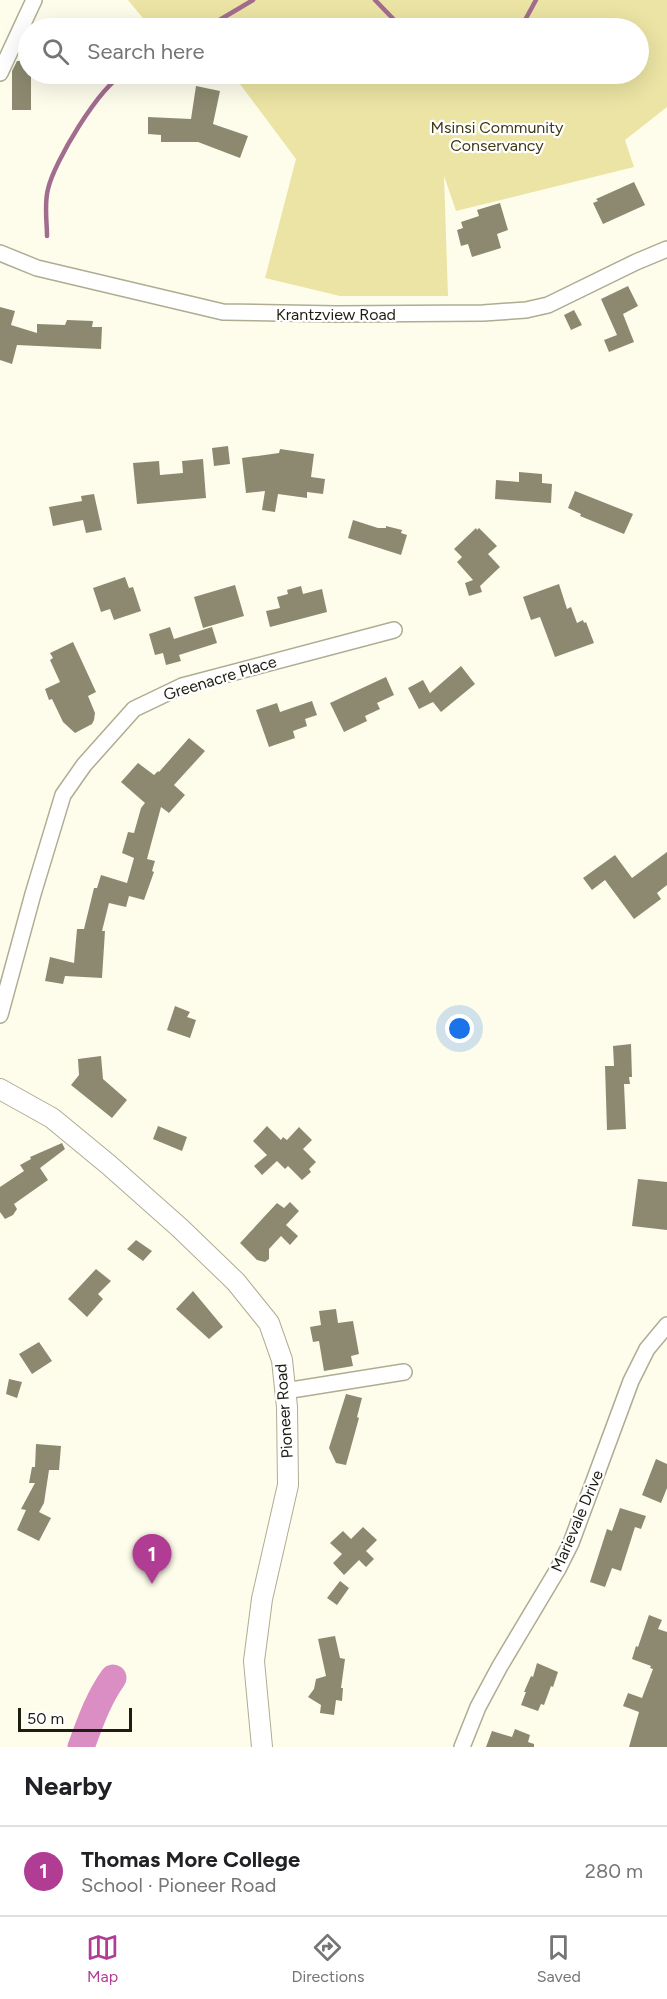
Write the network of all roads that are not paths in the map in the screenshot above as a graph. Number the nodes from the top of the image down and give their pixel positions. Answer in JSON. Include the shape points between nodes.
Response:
{"nodes":[{"id":1,"x":34,"y":0,"type":"edge"},
{"id":2,"x":26,"y":18,"type":"edge"},
{"id":3,"x":18,"y":34,"type":"edge"},
{"id":4,"x":0,"y":73,"type":"edge"},
{"id":5,"x":667,"y":249,"type":"edge"},
{"id":6,"x":0,"y":253,"type":"edge"},
{"id":7,"x":394,"y":630,"type":"dead end"},
{"id":8,"x":0,"y":1015,"type":"edge"},
{"id":9,"x":0,"y":1089,"type":"edge"},
{"id":10,"x":667,"y":1324,"type":"edge"},
{"id":11,"x":404,"y":1372,"type":"dead end"},
{"id":12,"x":285,"y":1391,"type":"junction"},
{"id":13,"x":262,"y":1747,"type":"edge"},
{"id":14,"x":462,"y":1747,"type":"edge"}],
"edges":[{"from":1,"to":2,"type":"street"},
{"from":3,"to":4,"type":"street"},
{"from":5,"to":6,"type":"street","name":"Krantzview Road","via":[[549,305],[526,310],[348,314],[223,312],[37,268]]},
{"from":7,"to":8,"type":"street","name":"Greenacre Place","via":[[182,686],[134,709],[63,795]]},
{"from":9,"to":12,"type":"main road","name":"Pioneer Road","via":[[52,1118],[236,1282],[269,1323],[282,1360]]},
{"from":10,"to":14,"type":"street","name":"Marievale Drive","via":[[647,1349],[631,1381],[571,1543],[478,1707]]},
{"from":11,"to":12,"type":"street"},
{"from":12,"to":13,"type":"main road","name":"Pioneer Road","via":[[288,1485],[262,1599],[254,1661]]}]}
